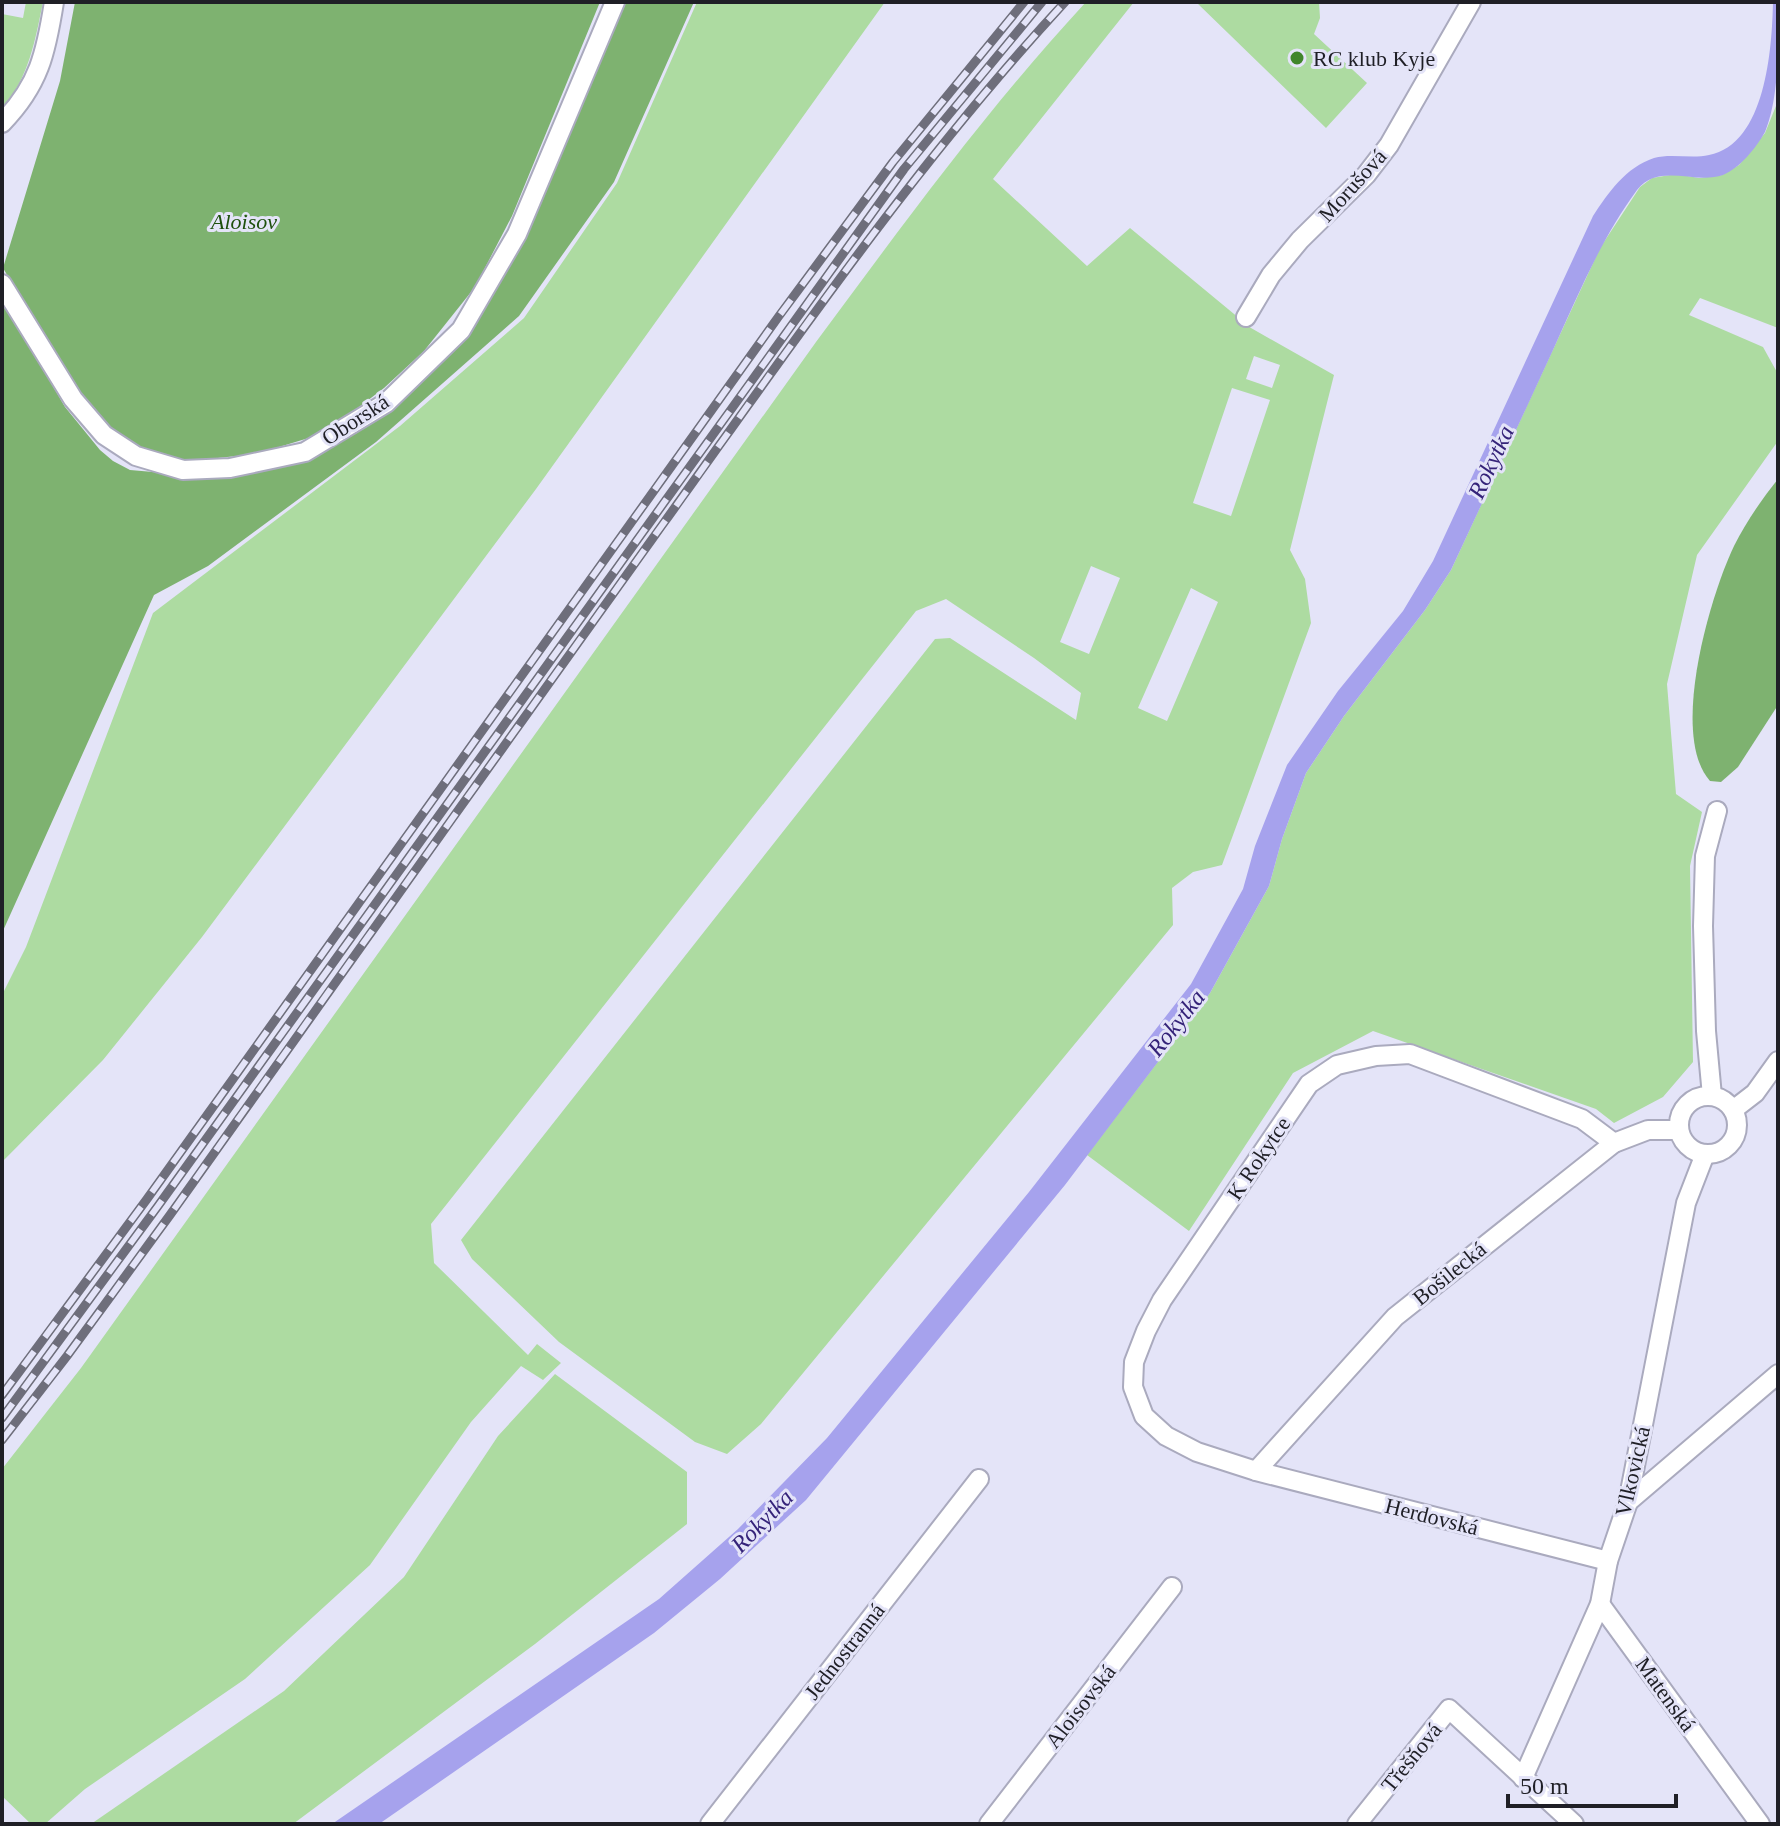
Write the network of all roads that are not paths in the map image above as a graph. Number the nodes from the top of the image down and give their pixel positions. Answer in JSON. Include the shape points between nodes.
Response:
{"nodes":[{"id":1,"x":54,"y":2,"type":"edge"},
{"id":2,"x":615,"y":2,"type":"edge"},
{"id":3,"x":1471,"y":2,"type":"edge"},
{"id":4,"x":2,"y":123,"type":"edge"},
{"id":5,"x":2,"y":284,"type":"edge"},
{"id":6,"x":1246,"y":317,"type":"dead end"},
{"id":7,"x":1717,"y":811,"type":"dead end"},
{"id":8,"x":1778,"y":1061,"type":"edge"},
{"id":9,"x":1712,"y":1096,"type":"junction"},
{"id":10,"x":1733,"y":1110,"type":"junction"},
{"id":11,"x":1679,"y":1130,"type":"junction"},
{"id":12,"x":1614,"y":1143,"type":"junction"},
{"id":13,"x":1705,"y":1154,"type":"junction"},
{"id":14,"x":1778,"y":1374,"type":"edge"},
{"id":15,"x":1256,"y":1471,"type":"junction"},
{"id":16,"x":979,"y":1479,"type":"dead end"},
{"id":17,"x":1628,"y":1502,"type":"junction"},
{"id":18,"x":1608,"y":1561,"type":"junction"},
{"id":19,"x":1172,"y":1587,"type":"dead end"},
{"id":20,"x":1600,"y":1604,"type":"junction"},
{"id":21,"x":1523,"y":1778,"type":"junction"},
{"id":22,"x":710,"y":1824,"type":"edge"},
{"id":23,"x":989,"y":1824,"type":"edge"},
{"id":24,"x":1357,"y":1824,"type":"edge"},
{"id":25,"x":1574,"y":1824,"type":"edge"},
{"id":26,"x":1760,"y":1824,"type":"edge"}],
"edges":[{"from":1,"to":4,"type":"street","via":[[34,82]]},
{"from":2,"to":5,"type":"street","name":"Oborská","via":[[517,234],[461,330],[386,403],[305,452],[230,468],[183,470],[136,456],[104,435],[73,399]]},
{"from":3,"to":6,"type":"street","name":"Morušová","via":[[1389,145],[1300,240]]},
{"from":7,"to":9,"type":"street","via":[[1705,856],[1703,926]]},
{"from":8,"to":10,"type":"street","via":[[1755,1093]]},
{"from":9,"to":10,"type":"street"},
{"from":9,"to":11,"type":"street","via":[[1690,1102],[1681,1113]]},
{"from":10,"to":13,"type":"street","via":[[1736,1132],[1730,1143]]},
{"from":11,"to":12,"type":"street","name":"Bošilecká","via":[[1648,1130]]},
{"from":11,"to":13,"type":"street","via":[[1684,1143]]},
{"from":12,"to":15,"type":"street","name":"Bošilecká","via":[[1395,1317]]},
{"from":12,"to":15,"type":"street","name":"K Rokytce","via":[[1582,1119],[1410,1054],[1337,1065],[1309,1084],[1162,1300],[1134,1362],[1133,1387],[1144,1416],[1166,1436]]},
{"from":13,"to":17,"type":"street","name":"Vlkovická","via":[[1686,1203]]},
{"from":14,"to":17,"type":"street"},
{"from":15,"to":18,"type":"street","name":"Herdovská"},
{"from":16,"to":22,"type":"street","name":"Jednostranná"},
{"from":17,"to":18,"type":"street","name":"Vlkovická"},
{"from":18,"to":20,"type":"street","name":"Vlkovická"},
{"from":19,"to":23,"type":"street","name":"Aloisovská"},
{"from":20,"to":21,"type":"street","name":"Vlkovická"},
{"from":20,"to":26,"type":"street","name":"Matenská"},
{"from":21,"to":24,"type":"street","name":"Třešňová","via":[[1449,1709]]},
{"from":21,"to":25,"type":"street","name":"Třešňová"}]}
